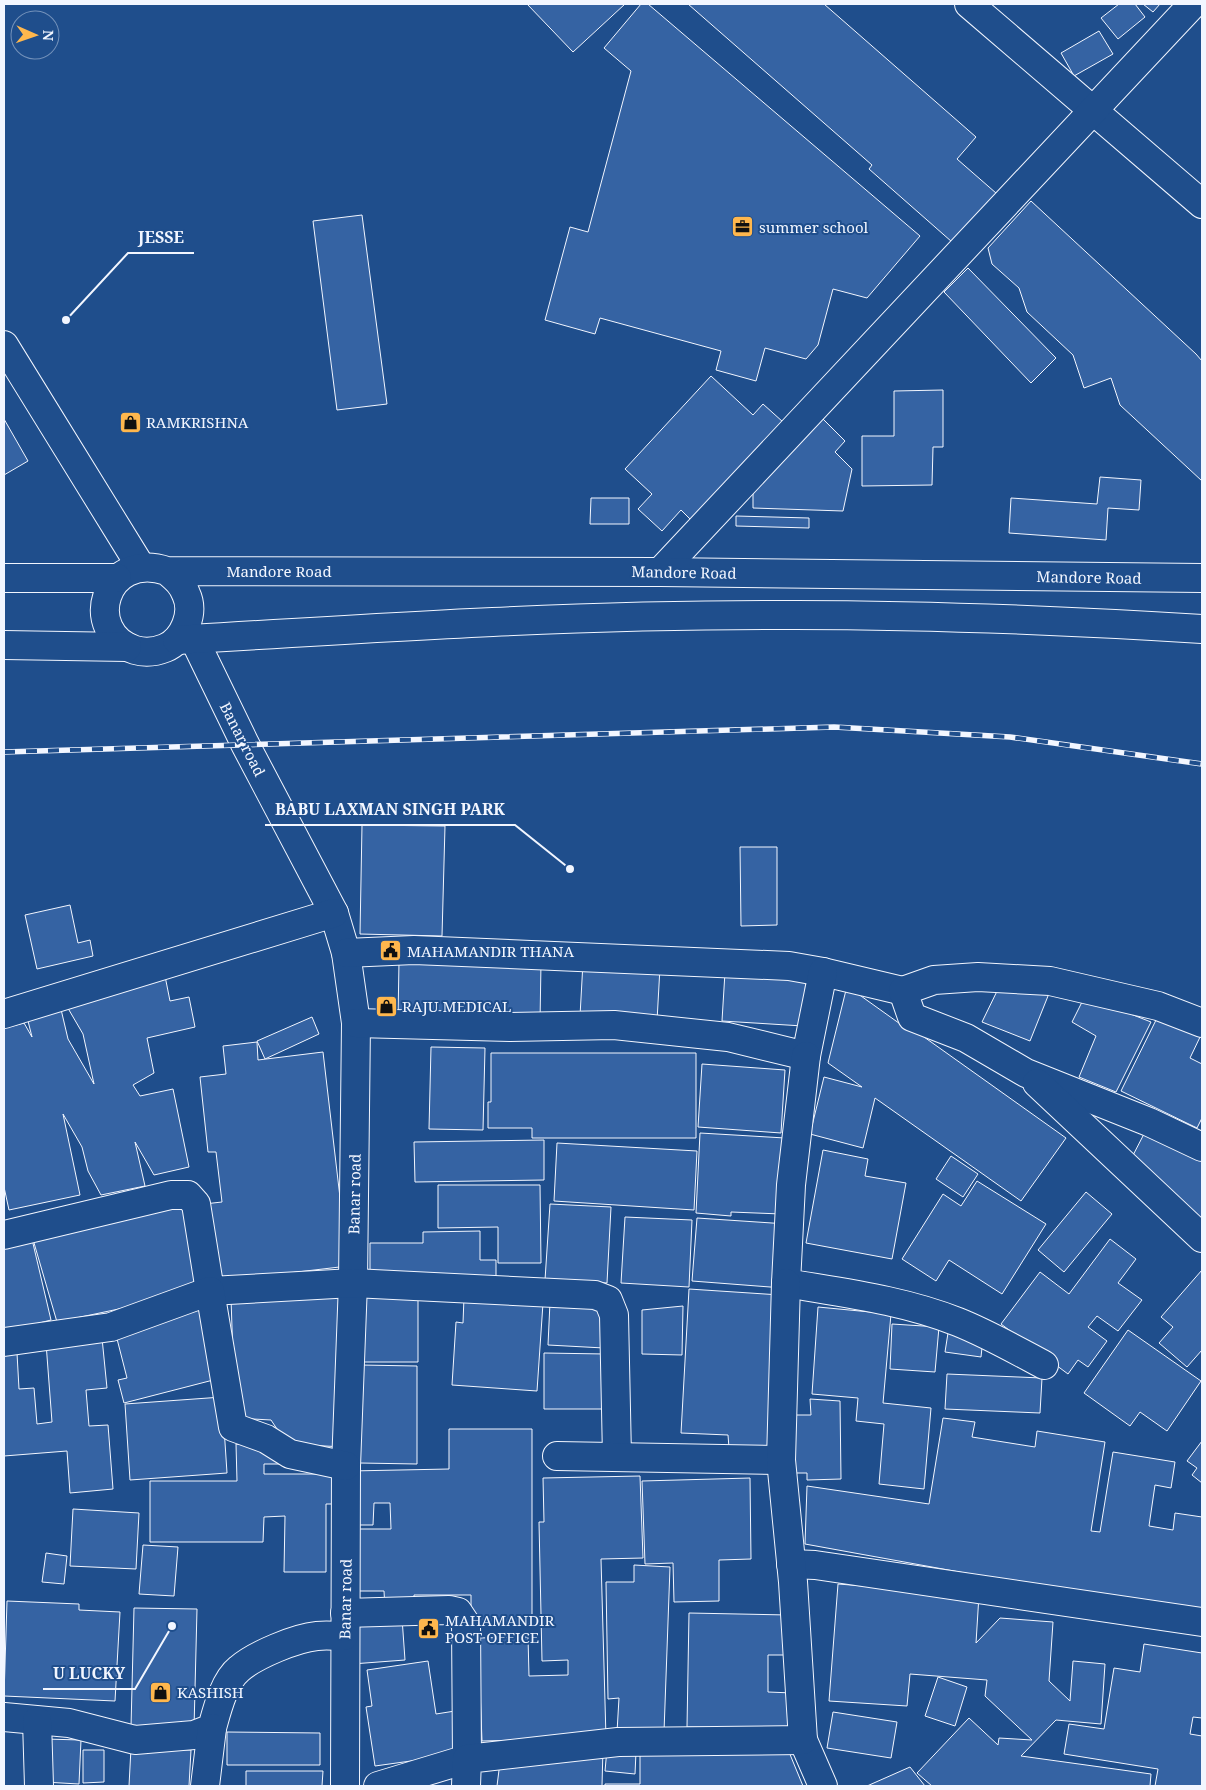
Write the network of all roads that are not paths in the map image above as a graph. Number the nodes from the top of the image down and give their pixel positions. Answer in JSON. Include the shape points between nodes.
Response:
{"nodes":[{"id":1,"x":969,"y":4,"type":"edge"},
{"id":2,"x":1193,"y":4,"type":"edge"},
{"id":3,"x":1093,"y":110,"type":"junction"},
{"id":4,"x":1202,"y":204,"type":"edge"},
{"id":5,"x":4,"y":345,"type":"edge"},
{"id":6,"x":142,"y":572,"type":"junction"},
{"id":7,"x":660,"y":572,"type":"junction"},
{"id":8,"x":4,"y":578,"type":"edge"},
{"id":9,"x":1202,"y":578,"type":"edge"},
{"id":10,"x":1202,"y":629,"type":"edge"},
{"id":11,"x":185,"y":639,"type":"junction"},
{"id":12,"x":4,"y":645,"type":"edge"},
{"id":13,"x":127,"y":647,"type":"junction"},
{"id":14,"x":334,"y":914,"type":"junction"},
{"id":15,"x":346,"y":954,"type":"junction"},
{"id":16,"x":823,"y":972,"type":"junction"},
{"id":17,"x":903,"y":991,"type":"junction"},
{"id":18,"x":4,"y":1014,"type":"edge"},
{"id":19,"x":356,"y":1023,"type":"junction"},
{"id":20,"x":1202,"y":1023,"type":"edge"},
{"id":21,"x":806,"y":1056,"type":"junction"},
{"id":22,"x":1026,"y":1073,"type":"junction"},
{"id":23,"x":1202,"y":1147,"type":"edge"},
{"id":24,"x":4,"y":1235,"type":"edge"},
{"id":25,"x":1202,"y":1238,"type":"edge"},
{"id":26,"x":353,"y":1283,"type":"junction"},
{"id":27,"x":786,"y":1283,"type":"junction"},
{"id":28,"x":210,"y":1292,"type":"junction"},
{"id":29,"x":4,"y":1342,"type":"edge"},
{"id":30,"x":1044,"y":1365,"type":"dead end"},
{"id":31,"x":557,"y":1456,"type":"dead end"},
{"id":32,"x":617,"y":1458,"type":"junction"},
{"id":33,"x":781,"y":1460,"type":"junction"},
{"id":34,"x":346,"y":1466,"type":"junction"},
{"id":35,"x":791,"y":1564,"type":"junction"},
{"id":36,"x":1202,"y":1622,"type":"edge"},
{"id":37,"x":344,"y":1625,"type":"junction"},
{"id":38,"x":4,"y":1717,"type":"edge"},
{"id":39,"x":38,"y":1721,"type":"junction"},
{"id":40,"x":212,"y":1728,"type":"junction"},
{"id":41,"x":803,"y":1740,"type":"junction"},
{"id":42,"x":467,"y":1759,"type":"junction"},
{"id":43,"x":39,"y":1786,"type":"edge"},
{"id":44,"x":205,"y":1786,"type":"edge"},
{"id":45,"x":345,"y":1786,"type":"edge"},
{"id":46,"x":378,"y":1786,"type":"edge"},
{"id":47,"x":466,"y":1786,"type":"edge"},
{"id":48,"x":823,"y":1786,"type":"edge"}],
"edges":[{"from":1,"to":3,"type":"main road"},
{"from":2,"to":3,"type":"main road"},
{"from":3,"to":4,"type":"main road"},
{"from":3,"to":7,"type":"main road"},
{"from":5,"to":6,"type":"main road"},
{"from":6,"to":7,"type":"main road","name":"Mandore Road"},
{"from":6,"to":8,"type":"main road","name":"Mandore Road"},
{"from":6,"to":11,"type":"main road","via":[[179,581],[187,595],[190,611]]},
{"from":6,"to":13,"type":"main road","via":[[108,592],[104,607],[107,623],[115,637]]},
{"from":7,"to":9,"type":"main road","name":"Mandore Road"},
{"from":10,"to":11,"type":"main road","via":[[966,618],[764,615],[523,620]]},
{"from":11,"to":13,"type":"main road","via":[[153,652]]},
{"from":11,"to":14,"type":"main road","name":"Banar road","via":[[245,744]]},
{"from":12,"to":13,"type":"main road"},
{"from":14,"to":15,"type":"main road","name":"Banar road"},
{"from":14,"to":18,"type":"main road"},
{"from":15,"to":16,"type":"main road","via":[[424,951],[789,966]]},
{"from":15,"to":19,"type":"main road","name":"Banar road"},
{"from":16,"to":17,"type":"main road"},
{"from":16,"to":21,"type":"main road"},
{"from":17,"to":20,"type":"main road","via":[[934,980],[978,977],[1050,981],[1158,1006]]},
{"from":17,"to":22,"type":"main road","via":[[912,1017],[966,1038]]},
{"from":19,"to":21,"type":"main road","via":[[510,1027],[614,1025],[728,1037]]},
{"from":19,"to":26,"type":"main road","name":"Banar road"},
{"from":21,"to":27,"type":"main road","via":[[791,1185]]},
{"from":22,"to":23,"type":"main road","via":[[1149,1122]]},
{"from":22,"to":25,"type":"main road"},
{"from":24,"to":28,"type":"main road","via":[[171,1195],[188,1195],[196,1204]]},
{"from":26,"to":28,"type":"main road"},
{"from":26,"to":32,"type":"main road","via":[[595,1295],[608,1300],[614,1315]]},
{"from":26,"to":34,"type":"main road","name":"Banar road"},
{"from":27,"to":30,"type":"main road","via":[[888,1300],[957,1322]]},
{"from":27,"to":33,"type":"main road"},
{"from":28,"to":29,"type":"main road","via":[[111,1327]]},
{"from":28,"to":34,"type":"main road","via":[[233,1427],[266,1439],[290,1454]]},
{"from":31,"to":32,"type":"main road"},
{"from":32,"to":33,"type":"main road"},
{"from":33,"to":35,"type":"main road"},
{"from":34,"to":37,"type":"main road","name":"Banar road"},
{"from":35,"to":36,"type":"main road"},
{"from":35,"to":41,"type":"main road"},
{"from":37,"to":40,"type":"main road","via":[[287,1644],[238,1669],[220,1696]]},
{"from":37,"to":42,"type":"main road","via":[[449,1610],[458,1612],[466,1624]]},
{"from":37,"to":45,"type":"main road","name":"Banar road"},
{"from":38,"to":39,"type":"main road"},
{"from":39,"to":40,"type":"main road","via":[[69,1723],[135,1740],[194,1735]]},
{"from":39,"to":43,"type":"main road"},
{"from":40,"to":44,"type":"main road"},
{"from":41,"to":42,"type":"main road","via":[[618,1742]]},
{"from":41,"to":48,"type":"main road"},
{"from":42,"to":46,"type":"main road"},
{"from":42,"to":47,"type":"main road"}]}
